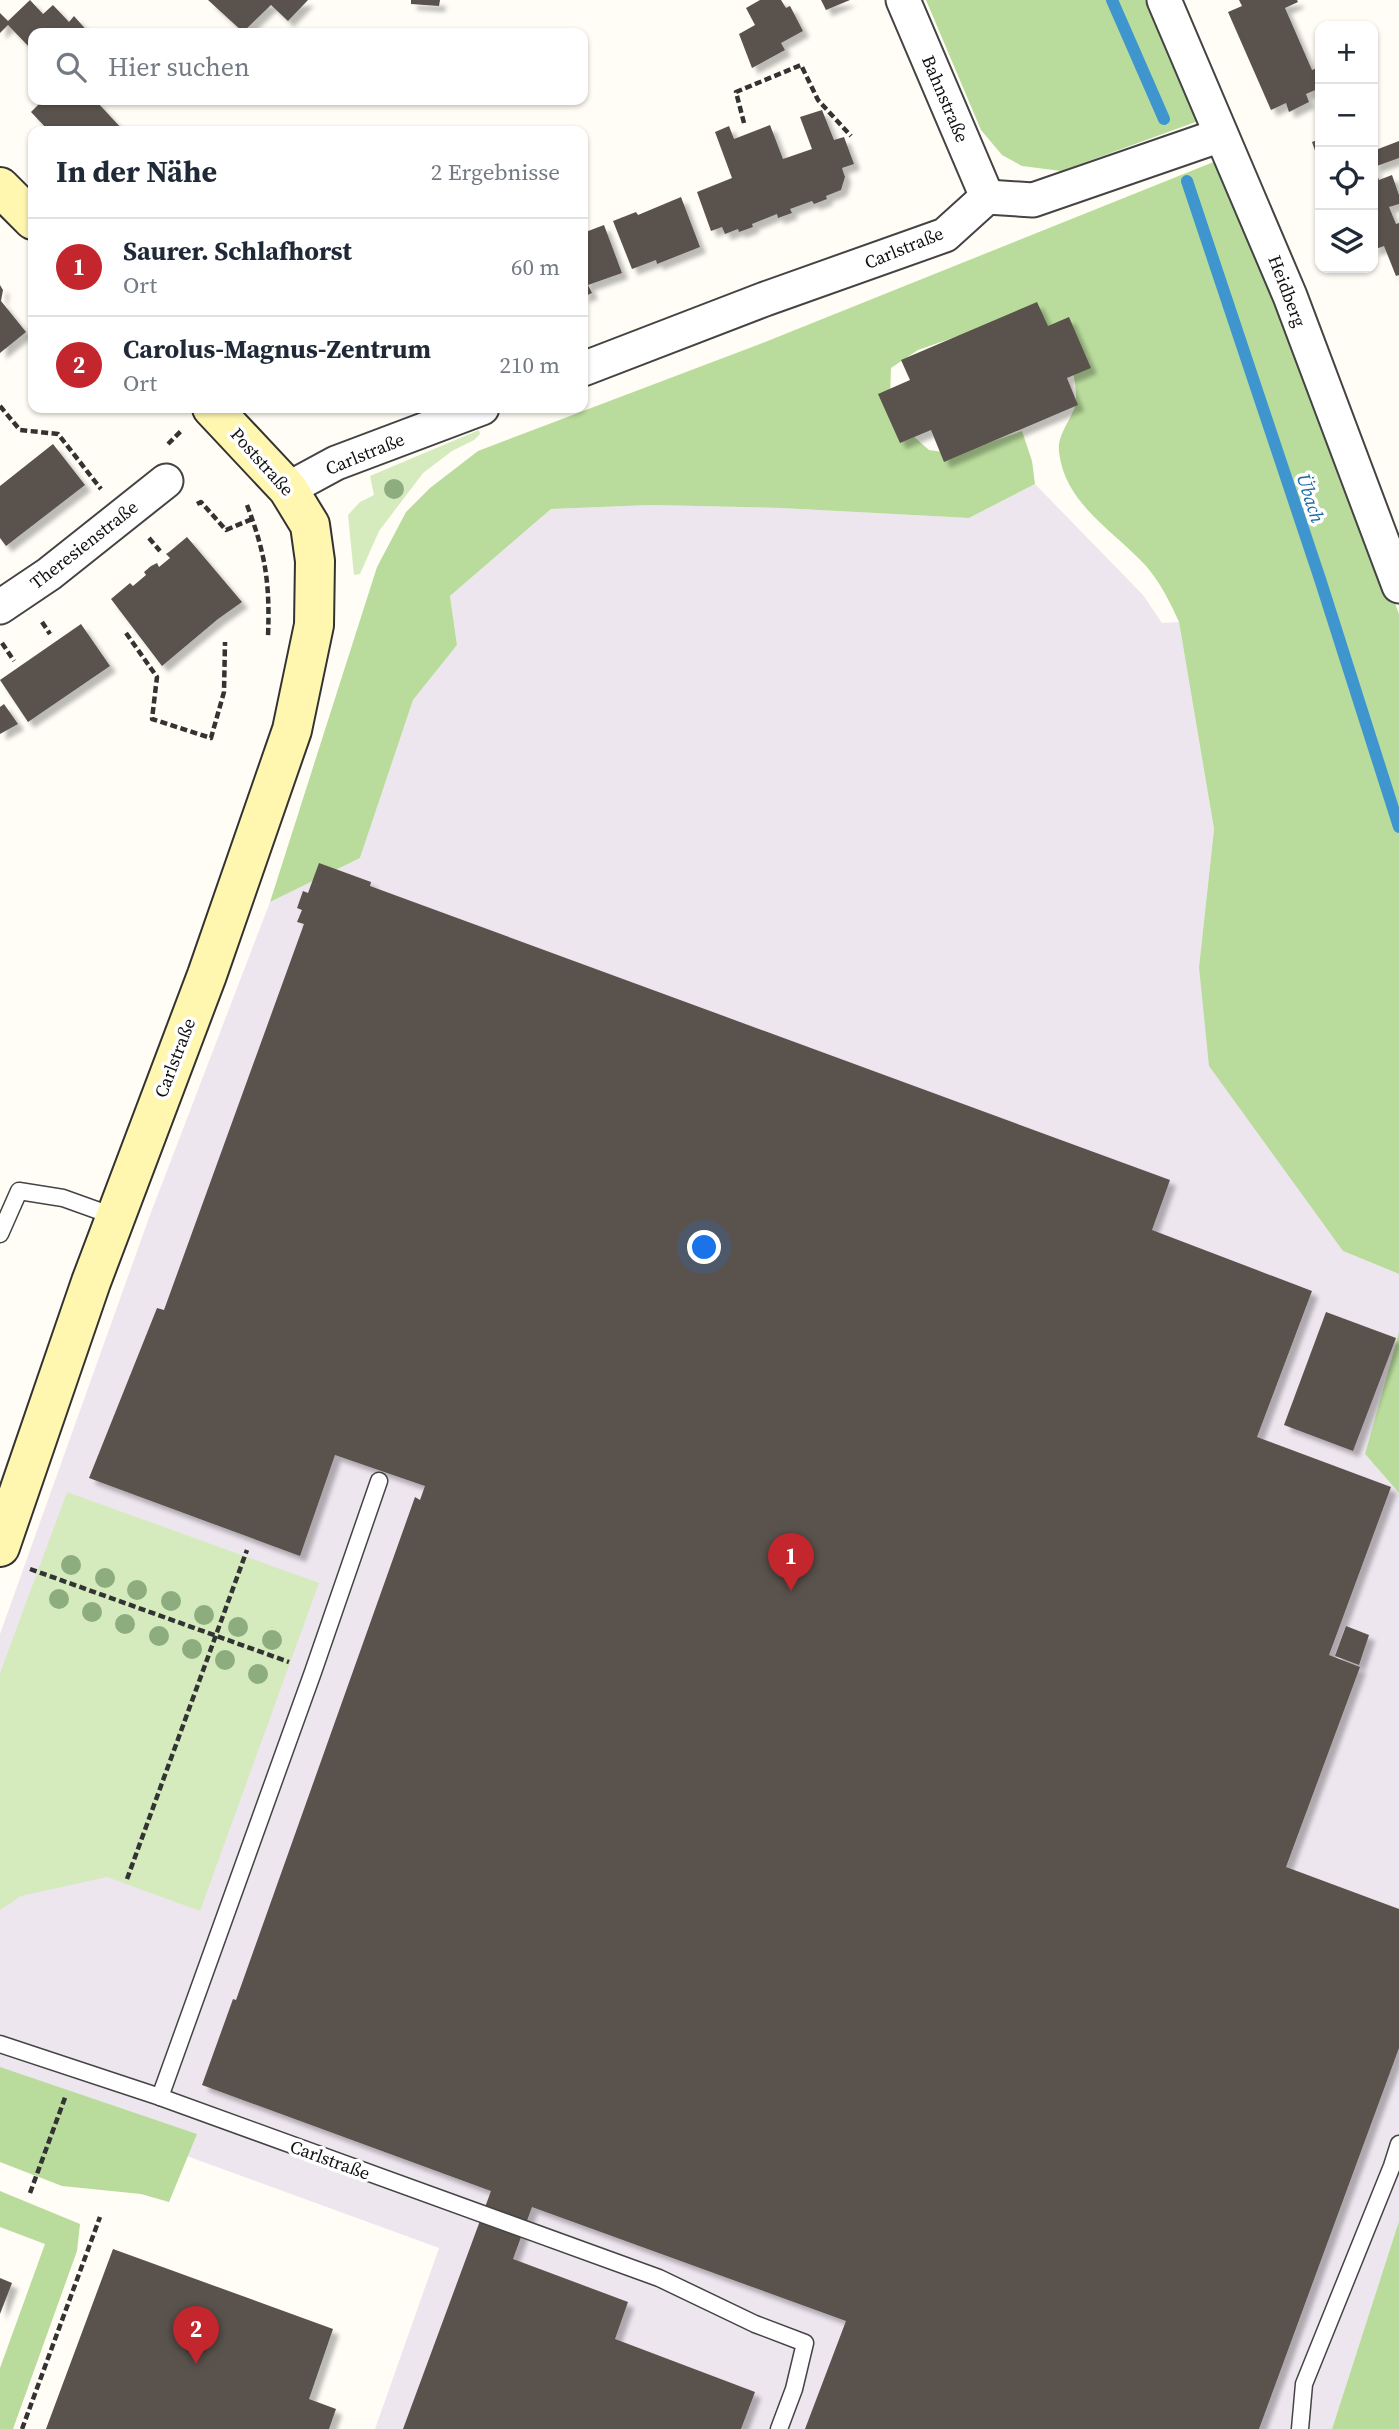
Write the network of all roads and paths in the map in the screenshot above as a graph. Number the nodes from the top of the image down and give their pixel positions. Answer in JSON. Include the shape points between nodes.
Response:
{"nodes":[{"id":1,"x":903,"y":0,"type":"edge"},
{"id":2,"x":1164,"y":0,"type":"edge"},
{"id":3,"x":744,"y":122,"type":"dead end"},
{"id":4,"x":1221,"y":135,"type":"junction"},
{"id":5,"x":850,"y":136,"type":"dead end"},
{"id":6,"x":0,"y":187,"type":"edge"},
{"id":7,"x":987,"y":197,"type":"junction"},
{"id":8,"x":28,"y":215,"type":"edge"},
{"id":9,"x":588,"y":367,"type":"edge"},
{"id":10,"x":0,"y":406,"type":"edge"},
{"id":11,"x":217,"y":413,"type":"edge"},
{"id":12,"x":469,"y":413,"type":"edge"},
{"id":13,"x":166,"y":481,"type":"joint"},
{"id":14,"x":289,"y":489,"type":"junction"},
{"id":15,"x":244,"y":498,"type":"dead end"},
{"id":16,"x":122,"y":516,"type":"junction"},
{"id":17,"x":252,"y":519,"type":"junction"},
{"id":18,"x":316,"y":561,"type":"joint"},
{"id":19,"x":1399,"y":586,"type":"edge"},
{"id":20,"x":0,"y":607,"type":"edge"},
{"id":21,"x":126,"y":633,"type":"dead end"},
{"id":22,"x":0,"y":639,"type":"edge"},
{"id":23,"x":268,"y":640,"type":"dead end"},
{"id":24,"x":225,"y":642,"type":"dead end"},
{"id":25,"x":14,"y":661,"type":"dead end"},
{"id":26,"x":116,"y":1217,"type":"junction"},
{"id":27,"x":0,"y":1234,"type":"edge"},
{"id":28,"x":379,"y":1481,"type":"dead end"},
{"id":29,"x":247,"y":1550,"type":"dead end"},
{"id":30,"x":14,"y":1558,"type":"edge"},
{"id":31,"x":216,"y":1637,"type":"junction"},
{"id":32,"x":313,"y":1672,"type":"junction"},
{"id":33,"x":127,"y":1879,"type":"dead end"},
{"id":34,"x":0,"y":2044,"type":"edge"},
{"id":35,"x":75,"y":2068,"type":"junction"},
{"id":36,"x":159,"y":2097,"type":"junction"},
{"id":37,"x":1399,"y":2144,"type":"edge"},
{"id":38,"x":30,"y":2193,"type":"dead end"},
{"id":39,"x":100,"y":2217,"type":"dead end"},
{"id":40,"x":22,"y":2429,"type":"edge"},
{"id":41,"x":779,"y":2429,"type":"edge"},
{"id":42,"x":1300,"y":2429,"type":"edge"}],
"edges":[{"from":1,"to":7,"type":"street","name":"Bahnstraße"},
{"from":2,"to":4,"type":"street","name":"Heidberg"},
{"from":3,"to":5,"type":"path","via":[[736,92],[801,65],[818,100]]},
{"from":4,"to":7,"type":"street","via":[[1033,200]]},
{"from":4,"to":19,"type":"street","name":"Heidberg","via":[[1290,296]]},
{"from":6,"to":8,"type":"main road"},
{"from":7,"to":9,"type":"street","name":"Carlstraße","via":[[945,235]]},
{"from":10,"to":16,"type":"path","via":[[20,430],[58,434]]},
{"from":11,"to":14,"type":"main road","name":"Poststraße"},
{"from":12,"to":14,"type":"street","name":"Carlstraße","via":[[336,463]]},
{"from":13,"to":16,"type":"street","name":"Theresienstraße"},
{"from":13,"to":17,"type":"path","via":[[190,508],[201,502],[226,530]]},
{"from":14,"to":18,"type":"main road","name":"Poststraße","via":[[310,525]]},
{"from":15,"to":17,"type":"path"},
{"from":16,"to":20,"type":"street","name":"Theresienstraße"},
{"from":17,"to":23,"type":"path","via":[[262,545],[270,593]]},
{"from":18,"to":26,"type":"main road","name":"Carlstraße","via":[[314,625],[292,730]]},
{"from":21,"to":24,"type":"path","via":[[157,677],[152,719],[211,738],[224,692]]},
{"from":22,"to":25,"type":"path"},
{"from":26,"to":27,"type":"lane","via":[[63,1198],[19,1191]]},
{"from":26,"to":30,"type":"main road","name":"Carlstraße","via":[[91,1282]]},
{"from":28,"to":32,"type":"lane"},
{"from":29,"to":31,"type":"path"},
{"from":30,"to":31,"type":"path"},
{"from":31,"to":32,"type":"path"},
{"from":31,"to":33,"type":"path"},
{"from":32,"to":36,"type":"lane"},
{"from":34,"to":35,"type":"lane","name":"Carlstraße"},
{"from":35,"to":36,"type":"lane","name":"Carlstraße"},
{"from":35,"to":38,"type":"path"},
{"from":36,"to":41,"type":"lane","name":"Carlstraße","via":[[659,2278],[805,2343]]},
{"from":37,"to":42,"type":"lane","via":[[1304,2384]]},
{"from":39,"to":40,"type":"path"}]}
